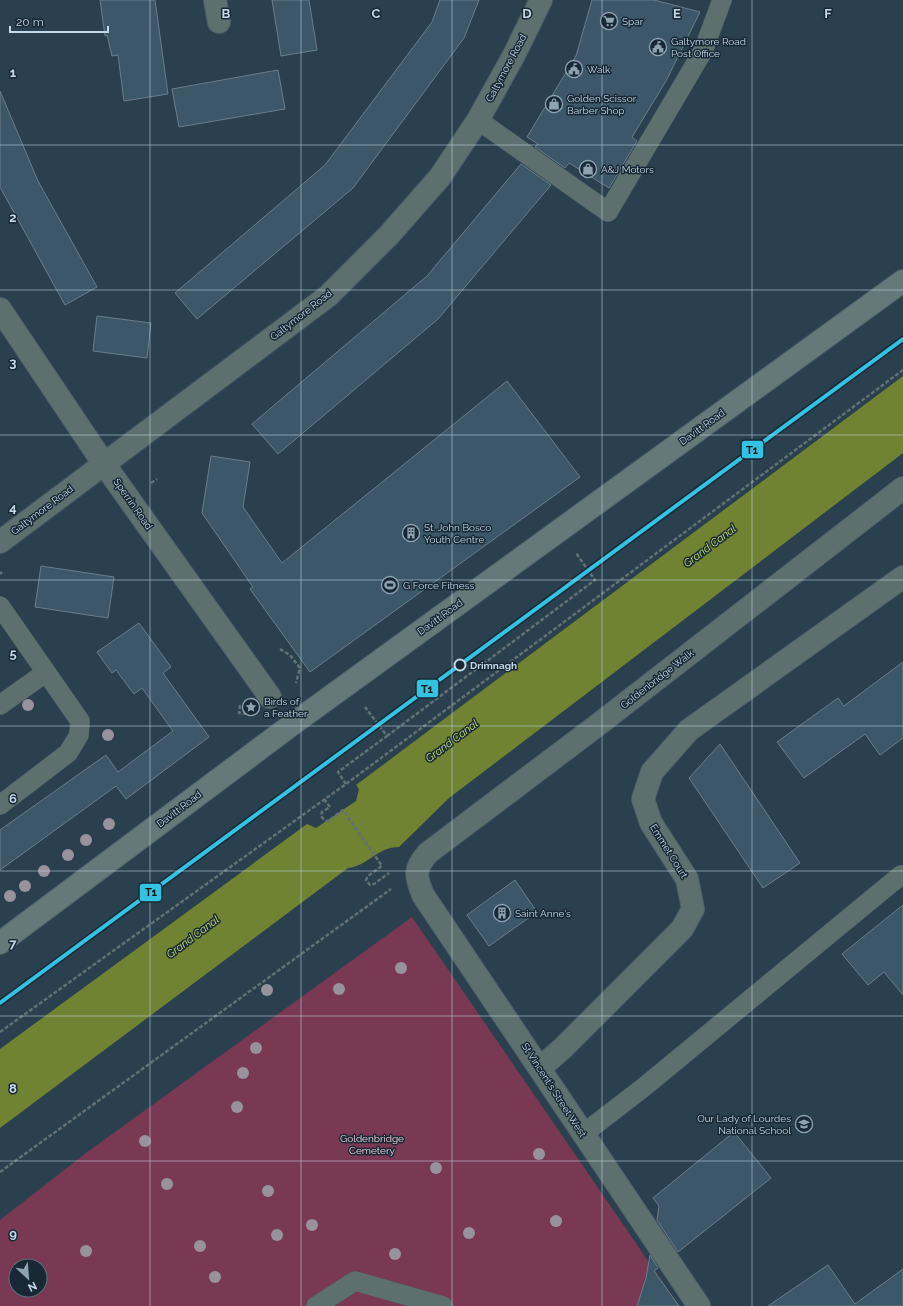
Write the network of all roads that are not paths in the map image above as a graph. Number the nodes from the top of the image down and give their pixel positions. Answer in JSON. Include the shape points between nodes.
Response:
{"nodes":[{"id":1,"x":215,"y":0,"type":"edge"},
{"id":2,"x":541,"y":0,"type":"edge"},
{"id":3,"x":722,"y":0,"type":"edge"},
{"id":4,"x":218,"y":22,"type":"dead end"},
{"id":5,"x":478,"y":120,"type":"junction"},
{"id":6,"x":903,"y":281,"type":"edge"},
{"id":7,"x":0,"y":309,"type":"edge"},
{"id":8,"x":104,"y":464,"type":"junction"},
{"id":9,"x":903,"y":488,"type":"edge"},
{"id":10,"x":0,"y":542,"type":"edge"},
{"id":11,"x":903,"y":577,"type":"edge"},
{"id":12,"x":0,"y":606,"type":"edge"},
{"id":13,"x":45,"y":673,"type":"junction"},
{"id":14,"x":270,"y":697,"type":"dead end"},
{"id":15,"x":0,"y":705,"type":"edge"},
{"id":16,"x":0,"y":806,"type":"edge"},
{"id":17,"x":416,"y":872,"type":"joint"},
{"id":18,"x":903,"y":877,"type":"edge"},
{"id":19,"x":0,"y":943,"type":"edge"},
{"id":20,"x":540,"y":1068,"type":"junction"},
{"id":21,"x":583,"y":1134,"type":"junction"},
{"id":22,"x":316,"y":1306,"type":"edge"},
{"id":23,"x":443,"y":1306,"type":"edge"},
{"id":24,"x":699,"y":1306,"type":"edge"}],
"edges":[{"from":1,"to":4,"type":"street"},
{"from":2,"to":5,"type":"street","name":"Galtymore Road"},
{"from":3,"to":5,"type":"lane","via":[[703,51],[608,212]]},
{"from":5,"to":8,"type":"street","name":"Galtymore Road","via":[[440,177],[389,235],[328,296]]},
{"from":6,"to":19,"type":"main road","name":"Davitt Road","via":[[279,734]]},
{"from":7,"to":8,"type":"street","name":"Sperrin Road"},
{"from":8,"to":10,"type":"street","name":"Galtymore Road"},
{"from":8,"to":14,"type":"street","name":"Sperrin Road"},
{"from":9,"to":17,"type":"street","name":"Goldenbridge Walk","via":[[428,853],[418,864]]},
{"from":11,"to":20,"type":"street","name":"Emmet Court","via":[[689,730],[652,772],[643,799],[651,823],[687,879],[693,909],[682,929]]},
{"from":12,"to":13,"type":"lane"},
{"from":13,"to":15,"type":"lane"},
{"from":13,"to":16,"type":"lane","via":[[80,721],[79,735],[68,753]]},
{"from":17,"to":20,"type":"street","name":"St Vincent's Street West","via":[[423,895]]},
{"from":18,"to":21,"type":"lane","via":[[901,875],[644,1087]]},
{"from":20,"to":21,"type":"street","name":"St Vincent's Street West"},
{"from":21,"to":24,"type":"street","name":"St Vincent's Street West"},
{"from":22,"to":23,"type":"lane","via":[[355,1281]]}]}
